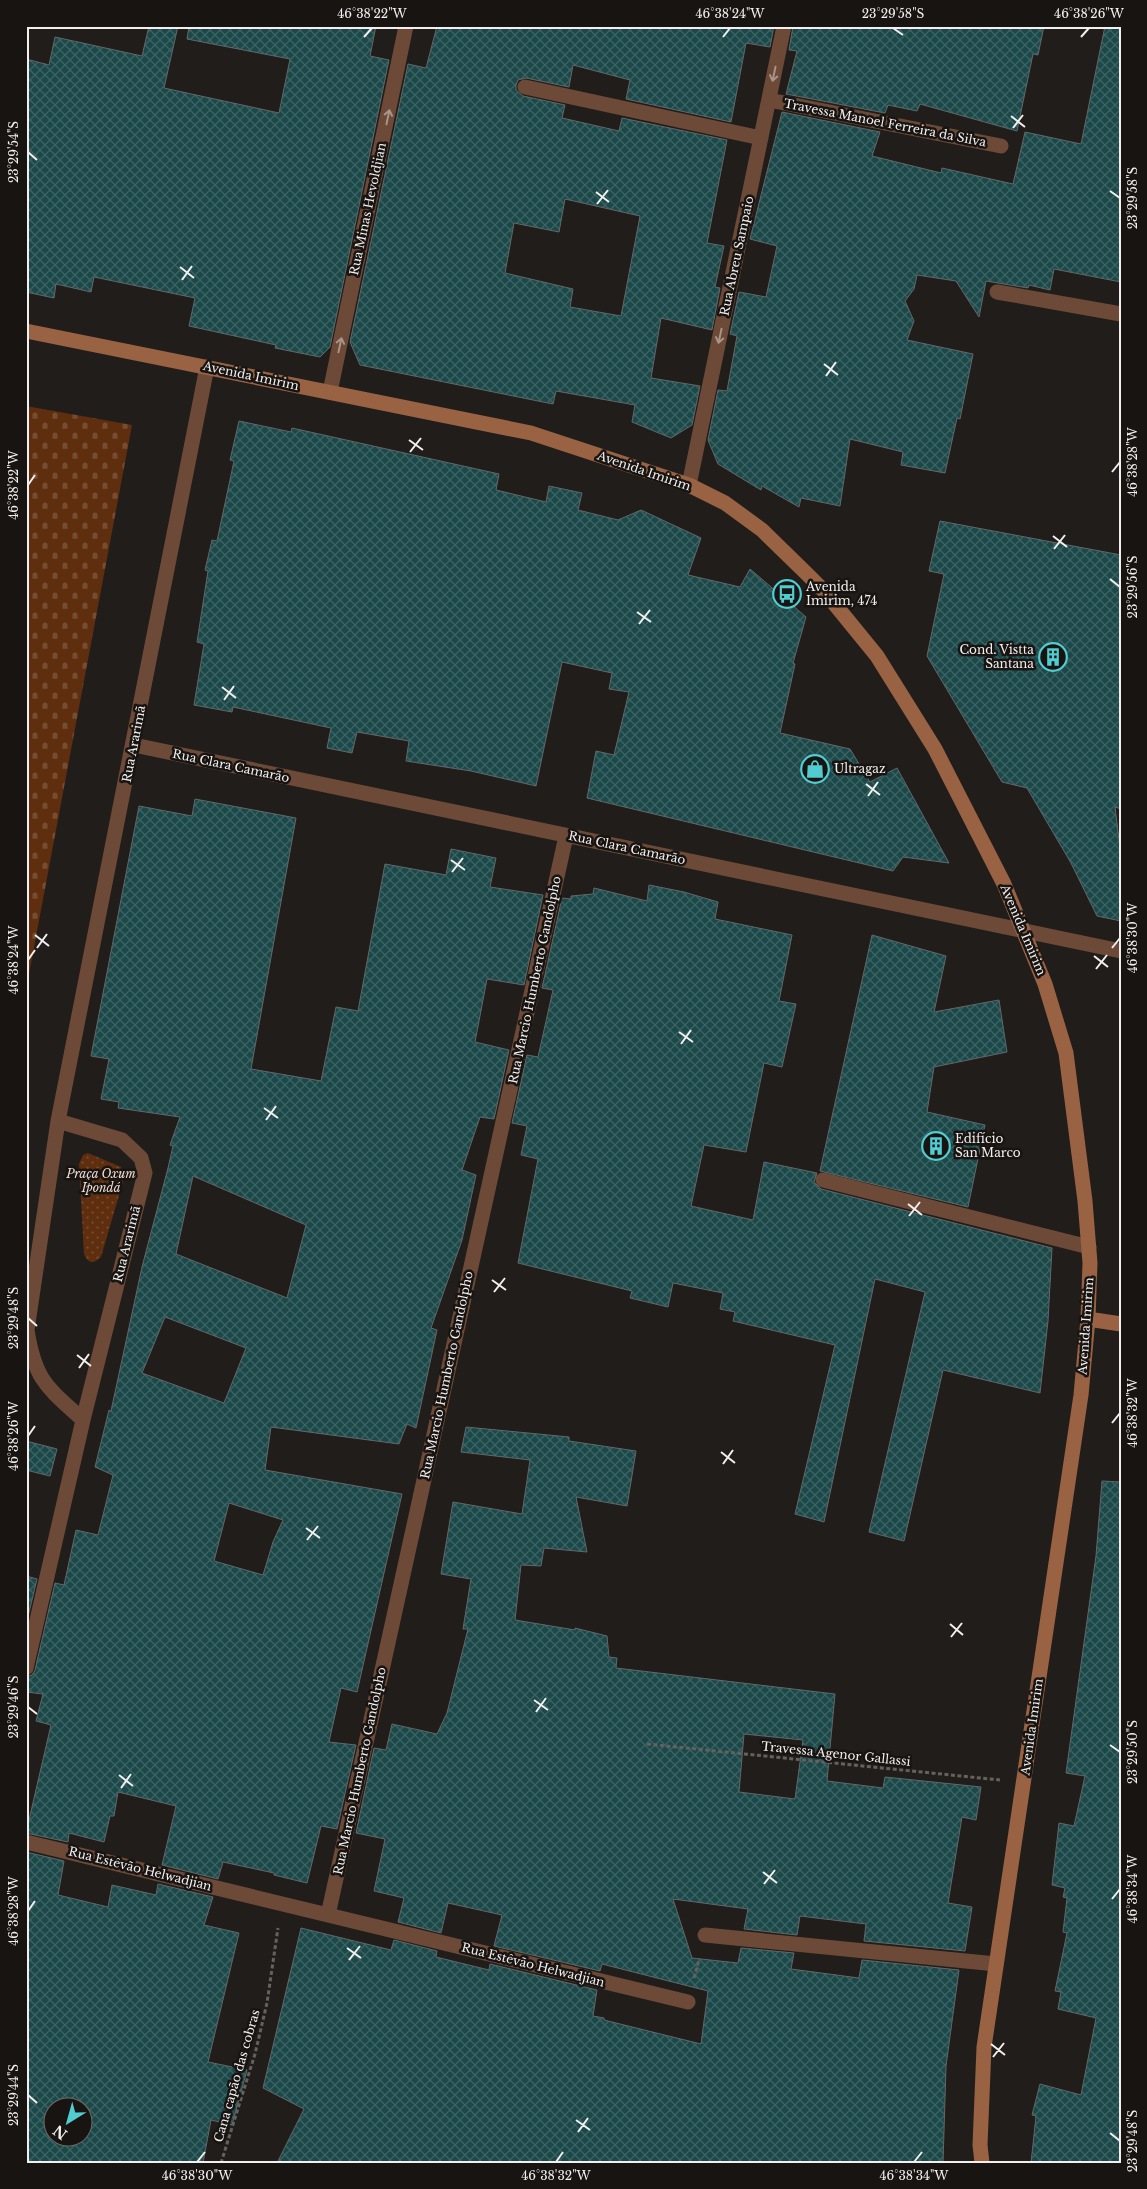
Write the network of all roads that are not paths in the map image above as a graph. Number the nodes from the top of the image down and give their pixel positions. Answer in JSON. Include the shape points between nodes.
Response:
{"nodes":[{"id":1,"x":406,"y":26,"type":"edge"},
{"id":2,"x":784,"y":26,"type":"edge"},
{"id":3,"x":524,"y":86,"type":"dead end"},
{"id":4,"x":769,"y":100,"type":"junction"},
{"id":5,"x":761,"y":138,"type":"junction"},
{"id":6,"x":1001,"y":146,"type":"dead end"},
{"id":7,"x":997,"y":292,"type":"dead end"},
{"id":8,"x":1121,"y":314,"type":"edge"},
{"id":9,"x":26,"y":331,"type":"edge"},
{"id":10,"x":207,"y":367,"type":"junction"},
{"id":11,"x":330,"y":392,"type":"junction"},
{"id":12,"x":689,"y":485,"type":"junction"},
{"id":13,"x":134,"y":745,"type":"junction"},
{"id":14,"x":566,"y":836,"type":"junction"},
{"id":15,"x":1024,"y":932,"type":"junction"},
{"id":16,"x":1121,"y":951,"type":"edge"},
{"id":17,"x":58,"y":1121,"type":"junction"},
{"id":18,"x":823,"y":1180,"type":"dead end"},
{"id":19,"x":1089,"y":1247,"type":"junction"},
{"id":20,"x":1088,"y":1319,"type":"junction"},
{"id":21,"x":1121,"y":1324,"type":"edge"},
{"id":22,"x":83,"y":1420,"type":"junction"},
{"id":23,"x":26,"y":1668,"type":"edge"},
{"id":24,"x":26,"y":1842,"type":"edge"},
{"id":25,"x":328,"y":1915,"type":"junction"},
{"id":26,"x":706,"y":1935,"type":"road end"},
{"id":27,"x":996,"y":1964,"type":"junction"},
{"id":28,"x":688,"y":2002,"type":"road end"},
{"id":29,"x":982,"y":2163,"type":"edge"}],
"edges":[{"from":11,"to":1,"type":"street","name":"Rua Minas Hevoldjian","one_way":true},
{"from":2,"to":4,"type":"street","name":"Rua Abreu Sampaio","one_way":true},
{"from":3,"to":5,"type":"street"},
{"from":4,"to":5,"type":"street","name":"Rua Abreu Sampaio"},
{"from":4,"to":6,"type":"street","name":"Travessa Manoel Ferreira da Silva"},
{"from":5,"to":12,"type":"street","name":"Rua Abreu Sampaio","one_way":true},
{"from":7,"to":8,"type":"street"},
{"from":9,"to":10,"type":"main road","name":"Avenida Imirim"},
{"from":10,"to":11,"type":"main road","name":"Avenida Imirim"},
{"from":10,"to":13,"type":"street","name":"Rua Ararimã"},
{"from":11,"to":12,"type":"main road","name":"Avenida Imirim","via":[[531,433]]},
{"from":12,"to":15,"type":"main road","name":"Avenida Imirim","via":[[725,504],[762,530],[824,591],[877,656],[935,749],[1004,884]]},
{"from":13,"to":14,"type":"street","name":"Rua Clara Camarão"},
{"from":13,"to":17,"type":"street","name":"Rua Ararimã"},
{"from":14,"to":15,"type":"street","name":"Rua Clara Camarão"},
{"from":14,"to":25,"type":"street","name":"Rua Marcio Humberto Gandolpho"},
{"from":15,"to":16,"type":"street","name":"Rua Clara Camarão"},
{"from":15,"to":19,"type":"main road","name":"Avenida Imirim","via":[[1045,984],[1066,1053]]},
{"from":17,"to":22,"type":"street","name":"Rua Ararimã","via":[[27,1330],[32,1357],[44,1384]]},
{"from":17,"to":22,"type":"street","name":"Rua Ararimã","via":[[122,1140],[141,1158],[145,1173]]},
{"from":18,"to":19,"type":"street"},
{"from":19,"to":20,"type":"main road","name":"Avenida Imirim"},
{"from":20,"to":21,"type":"main road"},
{"from":20,"to":27,"type":"main road","name":"Avenida Imirim","via":[[1081,1395]]},
{"from":22,"to":23,"type":"street","name":"Rua Ararimã"},
{"from":24,"to":25,"type":"street","name":"Rua Estêvão Helwadjian"},
{"from":25,"to":28,"type":"street","name":"Rua Estêvão Helwadjian"},
{"from":26,"to":27,"type":"street"},
{"from":27,"to":29,"type":"main road","name":"Avenida Imirim","via":[[984,2047]]}]}
